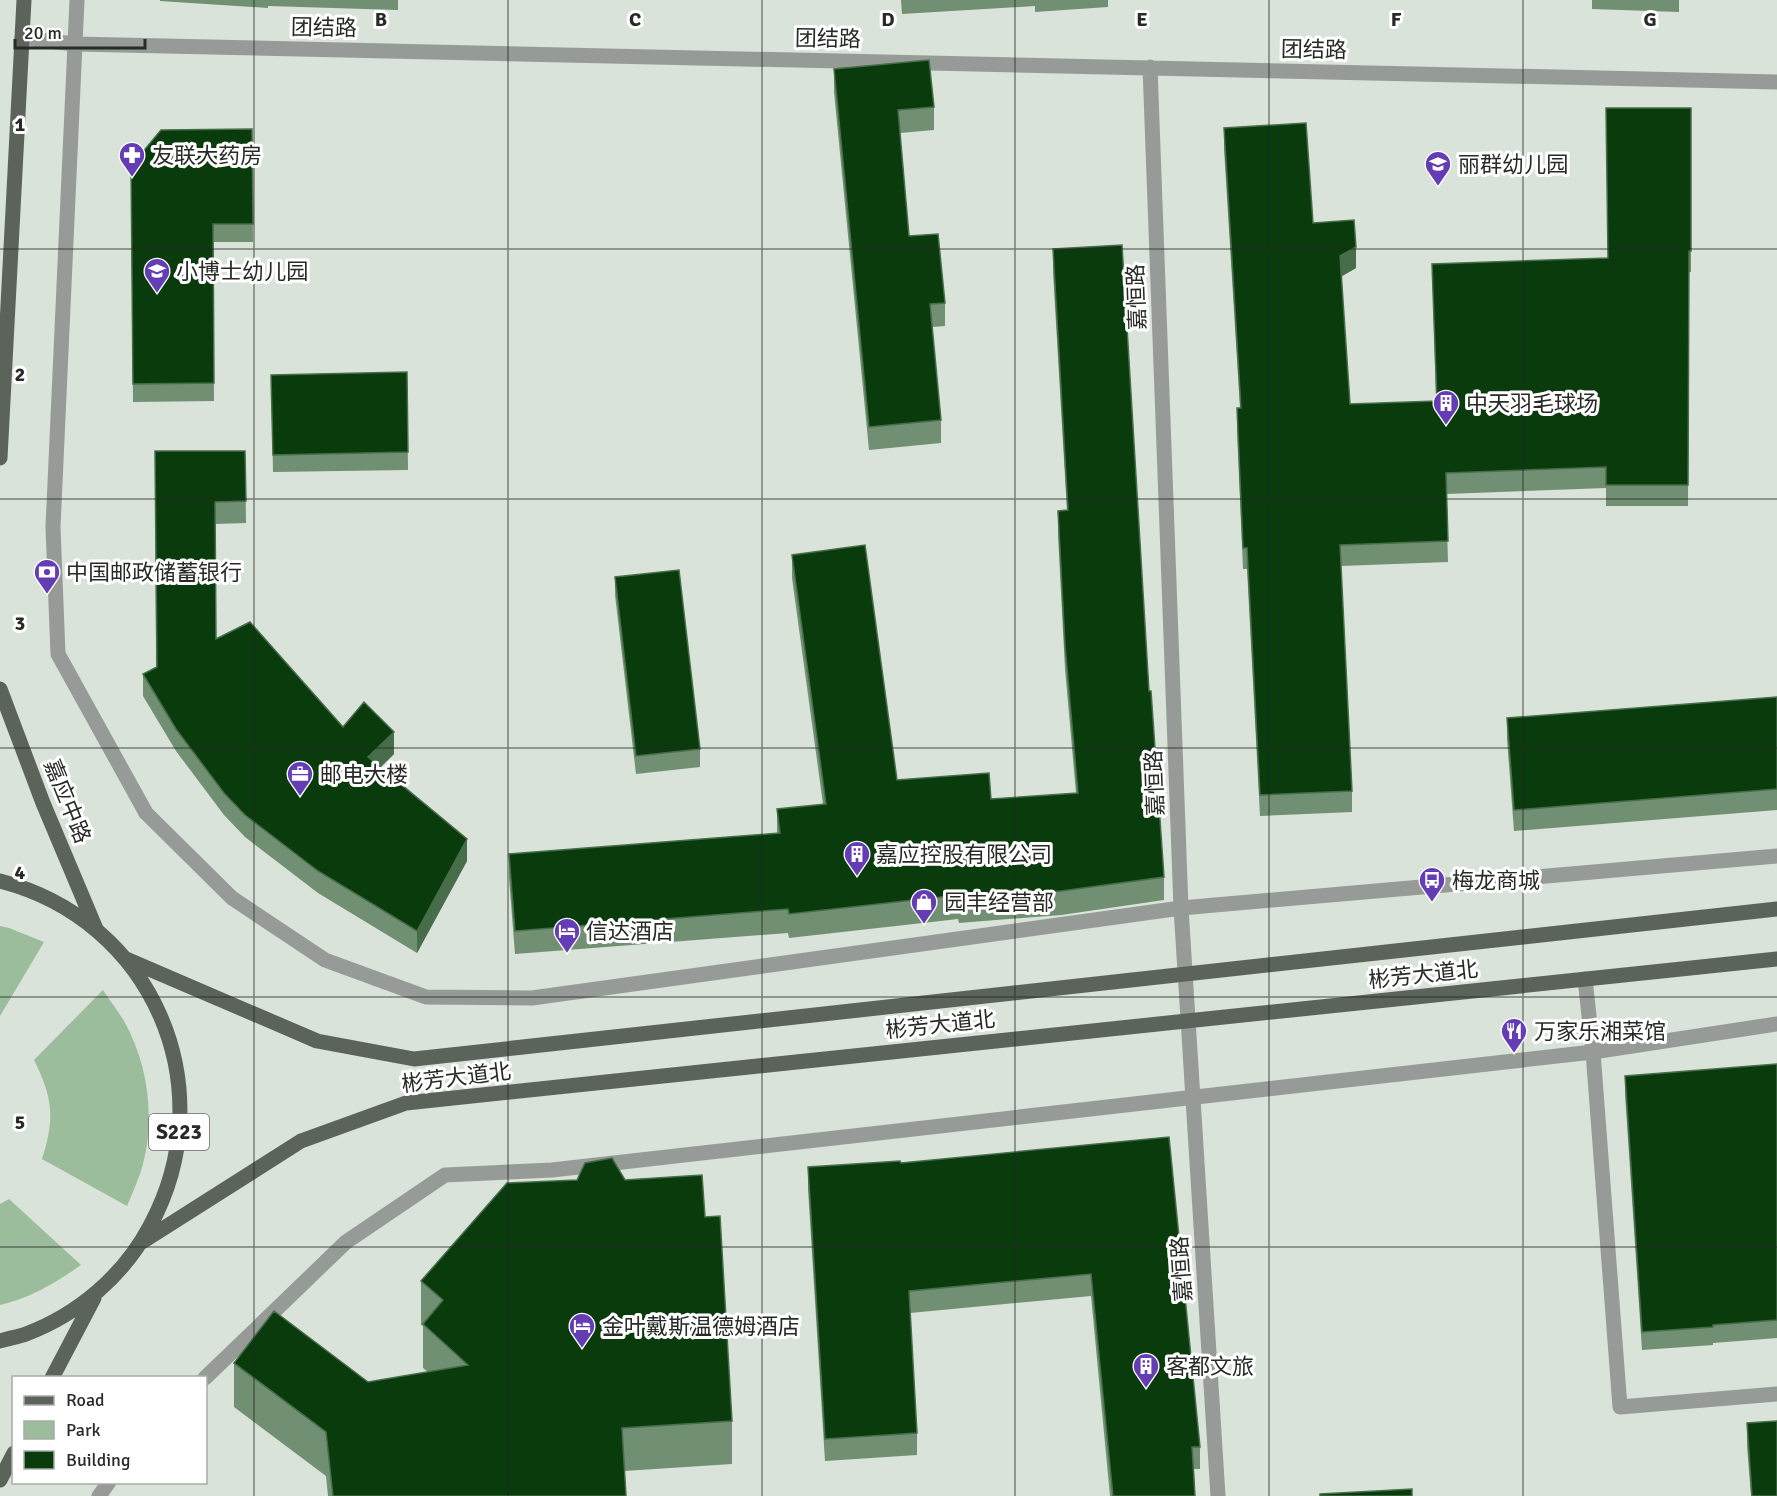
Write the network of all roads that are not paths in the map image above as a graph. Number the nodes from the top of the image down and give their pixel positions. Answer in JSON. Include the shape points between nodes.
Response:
{"nodes":[{"id":1,"x":24,"y":0,"type":"edge"},
{"id":2,"x":77,"y":0,"type":"edge"},
{"id":3,"x":22,"y":38,"type":"junction"},
{"id":4,"x":75,"y":45,"type":"junction"},
{"id":5,"x":1150,"y":67,"type":"junction"},
{"id":6,"x":1777,"y":82,"type":"edge"},
{"id":7,"x":0,"y":458,"type":"edge"},
{"id":8,"x":0,"y":689,"type":"edge"},
{"id":9,"x":1777,"y":856,"type":"edge"},
{"id":10,"x":0,"y":881,"type":"edge"},
{"id":11,"x":1181,"y":908,"type":"junction"},
{"id":12,"x":1777,"y":909,"type":"edge"},
{"id":13,"x":96,"y":929,"type":"junction"},
{"id":14,"x":126,"y":959,"type":"junction"},
{"id":15,"x":1777,"y":959,"type":"edge"},
{"id":16,"x":1185,"y":974,"type":"junction"},
{"id":17,"x":1585,"y":979,"type":"junction"},
{"id":18,"x":1187,"y":1021,"type":"junction"},
{"id":19,"x":1777,"y":1024,"type":"edge"},
{"id":20,"x":1593,"y":1052,"type":"junction"},
{"id":21,"x":1193,"y":1097,"type":"junction"},
{"id":22,"x":142,"y":1242,"type":"junction"},
{"id":23,"x":97,"y":1292,"type":"junction"},
{"id":24,"x":0,"y":1341,"type":"edge"},
{"id":25,"x":53,"y":1376,"type":"edge"},
{"id":26,"x":206,"y":1376,"type":"edge"},
{"id":27,"x":1777,"y":1394,"type":"edge"},
{"id":28,"x":12,"y":1457,"type":"edge"},
{"id":29,"x":0,"y":1480,"type":"edge"},
{"id":30,"x":1218,"y":1496,"type":"edge"}],
"edges":[{"from":1,"to":3,"type":"main road"},
{"from":2,"to":4,"type":"street"},
{"from":3,"to":4,"type":"street","name":"团结路"},
{"from":3,"to":7,"type":"main road"},
{"from":4,"to":5,"type":"street","name":"团结路"},
{"from":4,"to":11,"type":"street","via":[[53,527],[58,654],[146,813],[232,898],[325,960],[426,997],[532,998]]},
{"from":5,"to":6,"type":"street","name":"团结路"},
{"from":5,"to":11,"type":"street","name":"嘉恒路"},
{"from":8,"to":13,"type":"main road","name":"嘉应中路","number":"S223"},
{"from":9,"to":11,"type":"street"},
{"from":10,"to":13,"type":"main road","via":[[60,904]]},
{"from":11,"to":16,"type":"street","name":"嘉恒路"},
{"from":12,"to":16,"type":"main road","name":"彬芳大道北"},
{"from":13,"to":14,"type":"main road","number":"S223"},
{"from":14,"to":16,"type":"main road","name":"彬芳大道北","via":[[317,1041],[414,1059]]},
{"from":14,"to":22,"type":"main road","number":"S223","via":[[151,995],[168,1034],[178,1076],[181,1120],[175,1163],[162,1204]]},
{"from":15,"to":17,"type":"main road","name":"彬芳大道北"},
{"from":16,"to":18,"type":"street","name":"嘉恒路"},
{"from":17,"to":18,"type":"main road","name":"彬芳大道北"},
{"from":17,"to":20,"type":"street"},
{"from":18,"to":21,"type":"street","name":"嘉恒路"},
{"from":18,"to":22,"type":"main road","name":"彬芳大道北","via":[[406,1103],[301,1141]]},
{"from":19,"to":20,"type":"street"},
{"from":20,"to":21,"type":"street"},
{"from":20,"to":27,"type":"street","via":[[1620,1407]]},
{"from":21,"to":26,"type":"street","via":[[552,1170],[445,1175],[346,1242]]},
{"from":21,"to":30,"type":"street","name":"嘉恒路"},
{"from":22,"to":23,"type":"main road","number":"S223"},
{"from":23,"to":24,"type":"main road","via":[[69,1313],[26,1334]]},
{"from":23,"to":25,"type":"main road","number":"S223"},
{"from":28,"to":29,"type":"main road"}]}
